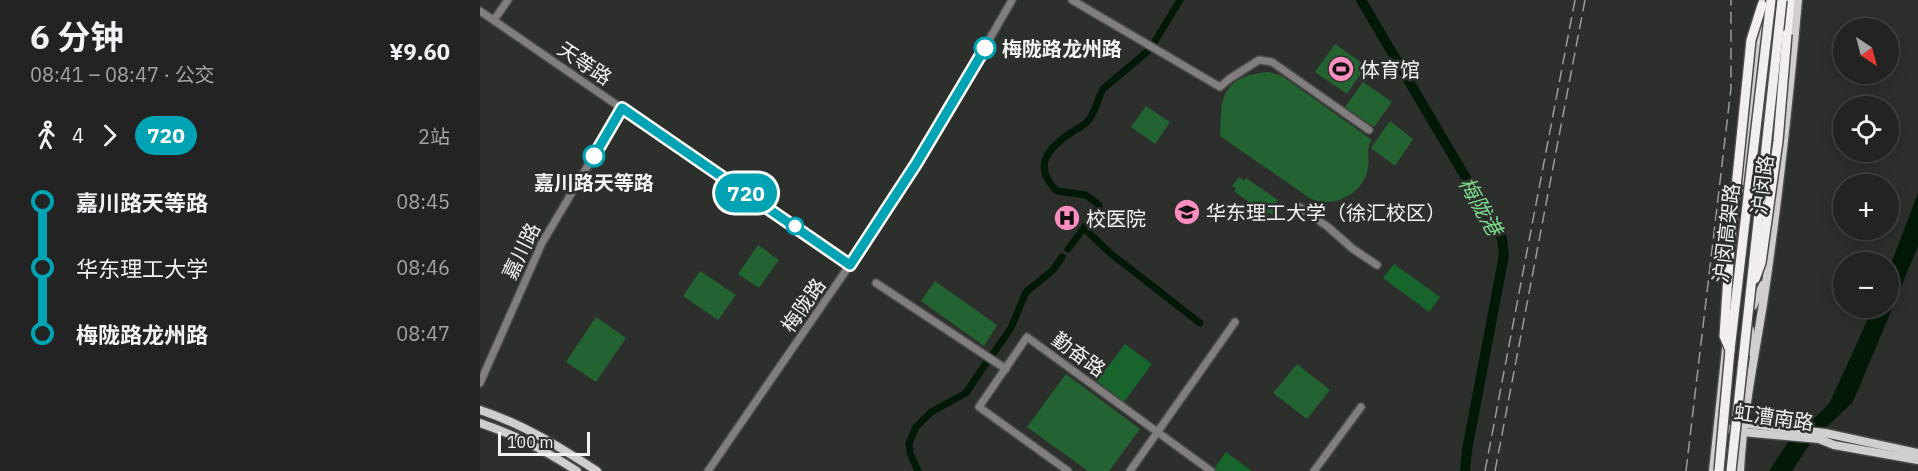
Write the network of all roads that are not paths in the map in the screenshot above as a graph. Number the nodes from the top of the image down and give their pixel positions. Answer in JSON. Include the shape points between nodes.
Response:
{"nodes":[{"id":1,"x":508,"y":0,"type":"edge"},
{"id":2,"x":1012,"y":0,"type":"edge"},
{"id":3,"x":1072,"y":0,"type":"edge"},
{"id":4,"x":1783,"y":0,"type":"edge"},
{"id":5,"x":1790,"y":0,"type":"edge"},
{"id":6,"x":1798,"y":0,"type":"edge"},
{"id":7,"x":1766,"y":1,"type":"edge"},
{"id":8,"x":480,"y":11,"type":"edge"},
{"id":9,"x":494,"y":20,"type":"junction"},
{"id":10,"x":1784,"y":32,"type":"junction"},
{"id":11,"x":622,"y":108,"type":"junction"},
{"id":12,"x":1369,"y":130,"type":"dead end"},
{"id":13,"x":1298,"y":206,"type":"dead end"},
{"id":14,"x":850,"y":265,"type":"junction"},
{"id":15,"x":1377,"y":265,"type":"dead end"},
{"id":16,"x":1767,"y":276,"type":"junction"},
{"id":17,"x":876,"y":283,"type":"dead end"},
{"id":18,"x":1750,"y":292,"type":"junction"},
{"id":19,"x":1753,"y":306,"type":"junction"},
{"id":20,"x":1235,"y":322,"type":"dead end"},
{"id":21,"x":1750,"y":330,"type":"junction"},
{"id":22,"x":1730,"y":350,"type":"junction"},
{"id":23,"x":1006,"y":369,"type":"junction"},
{"id":24,"x":1751,"y":373,"type":"junction"},
{"id":25,"x":480,"y":383,"type":"edge"},
{"id":26,"x":1361,"y":407,"type":"dead end"},
{"id":27,"x":480,"y":411,"type":"edge"},
{"id":28,"x":480,"y":423,"type":"edge"},
{"id":29,"x":1724,"y":426,"type":"junction"},
{"id":30,"x":1741,"y":427,"type":"junction"},
{"id":31,"x":1158,"y":431,"type":"junction"},
{"id":32,"x":1822,"y":436,"type":"junction"},
{"id":33,"x":1918,"y":453,"type":"edge"},
{"id":34,"x":1918,"y":460,"type":"edge"},
{"id":35,"x":577,"y":471,"type":"edge"},
{"id":36,"x":597,"y":471,"type":"edge"},
{"id":37,"x":708,"y":471,"type":"edge"},
{"id":38,"x":1068,"y":471,"type":"edge"},
{"id":39,"x":1130,"y":471,"type":"edge"},
{"id":40,"x":1211,"y":471,"type":"edge"},
{"id":41,"x":1314,"y":471,"type":"edge"},
{"id":42,"x":1713,"y":471,"type":"edge"},
{"id":43,"x":1720,"y":471,"type":"edge"},
{"id":44,"x":1732,"y":471,"type":"edge"},
{"id":45,"x":1740,"y":471,"type":"edge"}],
"edges":[{"from":1,"to":9,"type":"street"},
{"from":2,"to":14,"type":"street","name":"梅陇路","via":[[921,156]]},
{"from":3,"to":12,"type":"street","via":[[1220,87],[1259,60],[1272,62]]},
{"from":4,"to":10,"type":"main road","name":"沪闵路"},
{"from":4,"to":18,"type":"highway","name":"沪闵高架路","bridge":true},
{"from":5,"to":10,"type":"highway"},
{"from":6,"to":16,"type":"main road","name":"沪闵路"},
{"from":7,"to":22,"type":"highway","name":"沪闵高架路","bridge":true},
{"from":7,"to":22,"type":"highway","bridge":true,"via":[[1751,40],[1724,336]]},
{"from":7,"to":29,"type":"main road","name":"沪闵路","via":[[1730,325]]},
{"from":8,"to":9,"type":"street","name":"天等路"},
{"from":9,"to":11,"type":"street","name":"天等路"},
{"from":10,"to":18,"type":"highway","bridge":true,"via":[[1778,141],[1761,263]]},
{"from":10,"to":19,"type":"main road","name":"沪闵路"},
{"from":11,"to":14,"type":"street","name":"天等路"},
{"from":11,"to":25,"type":"street","name":"嘉川路","via":[[542,243]]},
{"from":13,"to":15,"type":"street"},
{"from":14,"to":37,"type":"street","name":"梅陇路"},
{"from":16,"to":19,"type":"main road"},
{"from":16,"to":24,"type":"main road","name":"沪闵路"},
{"from":17,"to":23,"type":"street"},
{"from":18,"to":44,"type":"highway","name":"沪闵高架路","bridge":true},
{"from":19,"to":21,"type":"main road","name":"沪闵路"},
{"from":20,"to":31,"type":"street"},
{"from":21,"to":24,"type":"main road","name":"沪闵路"},
{"from":21,"to":30,"type":"main road","name":"沪闵路"},
{"from":22,"to":43,"type":"highway","name":"沪闵高架路","bridge":true},
{"from":23,"to":31,"type":"street","name":"勤奋路","via":[[1027,337]]},
{"from":23,"to":38,"type":"street","name":"勤奋路","via":[[979,407]]},
{"from":24,"to":30,"type":"main road","name":"沪闵路"},
{"from":26,"to":41,"type":"street"},
{"from":27,"to":36,"type":"main road","via":[[508,419]]},
{"from":28,"to":35,"type":"main road","via":[[538,447]]},
{"from":29,"to":30,"type":"main road","name":"虹漕南路"},
{"from":29,"to":42,"type":"main road","name":"沪闵路"},
{"from":29,"to":43,"type":"main road","name":"沪闵路"},
{"from":30,"to":32,"type":"main road","name":"虹漕南路"},
{"from":30,"to":44,"type":"main road","name":"沪闵路"},
{"from":30,"to":45,"type":"main road","name":"沪闵路"},
{"from":31,"to":39,"type":"street"},
{"from":31,"to":40,"type":"street","name":"勤奋路"},
{"from":32,"to":33,"type":"main road","name":"虹漕南路"},
{"from":32,"to":34,"type":"main road","name":"虹漕南路","via":[[1834,445]]}]}
